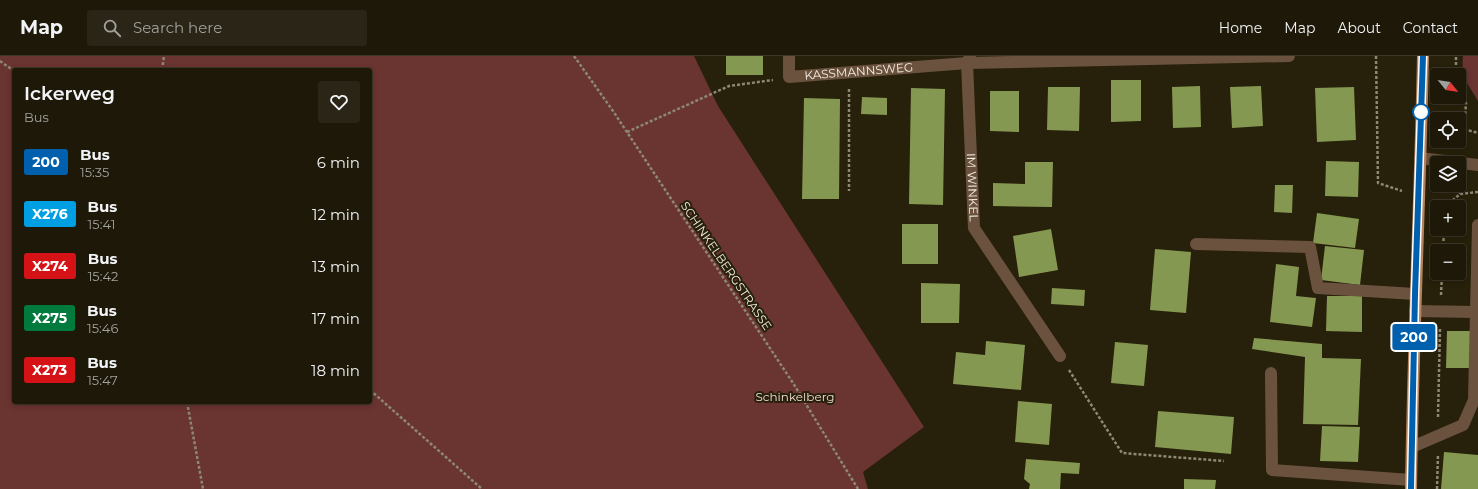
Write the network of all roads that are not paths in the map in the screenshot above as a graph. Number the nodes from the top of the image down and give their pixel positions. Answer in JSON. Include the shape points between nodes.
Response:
{"nodes":[{"id":1,"x":789,"y":56,"type":"edge"},
{"id":2,"x":1289,"y":56,"type":"edge"},
{"id":3,"x":1423,"y":56,"type":"edge"},
{"id":4,"x":969,"y":60,"type":"edge"},
{"id":5,"x":1420,"y":158,"type":"junction"},
{"id":6,"x":1478,"y":165,"type":"edge"},
{"id":7,"x":1478,"y":225,"type":"edge"},
{"id":8,"x":1196,"y":244,"type":"dead end"},
{"id":9,"x":1415,"y":294,"type":"junction"},
{"id":10,"x":1415,"y":311,"type":"junction"},
{"id":11,"x":1476,"y":312,"type":"junction"},
{"id":12,"x":1060,"y":356,"type":"road end"},
{"id":13,"x":1271,"y":373,"type":"dead end"},
{"id":14,"x":1412,"y":447,"type":"junction"},
{"id":15,"x":1411,"y":484,"type":"edge"}],
"edges":[{"from":1,"to":4,"type":"street","name":"KASSMANNSWEG","via":[[789,77]]},
{"from":2,"to":4,"type":"street","name":"KASSMANNSWEG"},
{"from":3,"to":5,"type":"main road"},
{"from":4,"to":12,"type":"street","name":"IM WINKEL","via":[[974,228]]},
{"from":5,"to":6,"type":"street"},
{"from":5,"to":9,"type":"main road"},
{"from":7,"to":11,"type":"street"},
{"from":8,"to":9,"type":"street","via":[[1310,247],[1318,288]]},
{"from":9,"to":10,"type":"main road"},
{"from":10,"to":11,"type":"street"},
{"from":10,"to":14,"type":"main road"},
{"from":11,"to":14,"type":"street","via":[[1474,400],[1463,425]]},
{"from":13,"to":15,"type":"street","via":[[1272,470]]},
{"from":14,"to":15,"type":"main road"}]}
